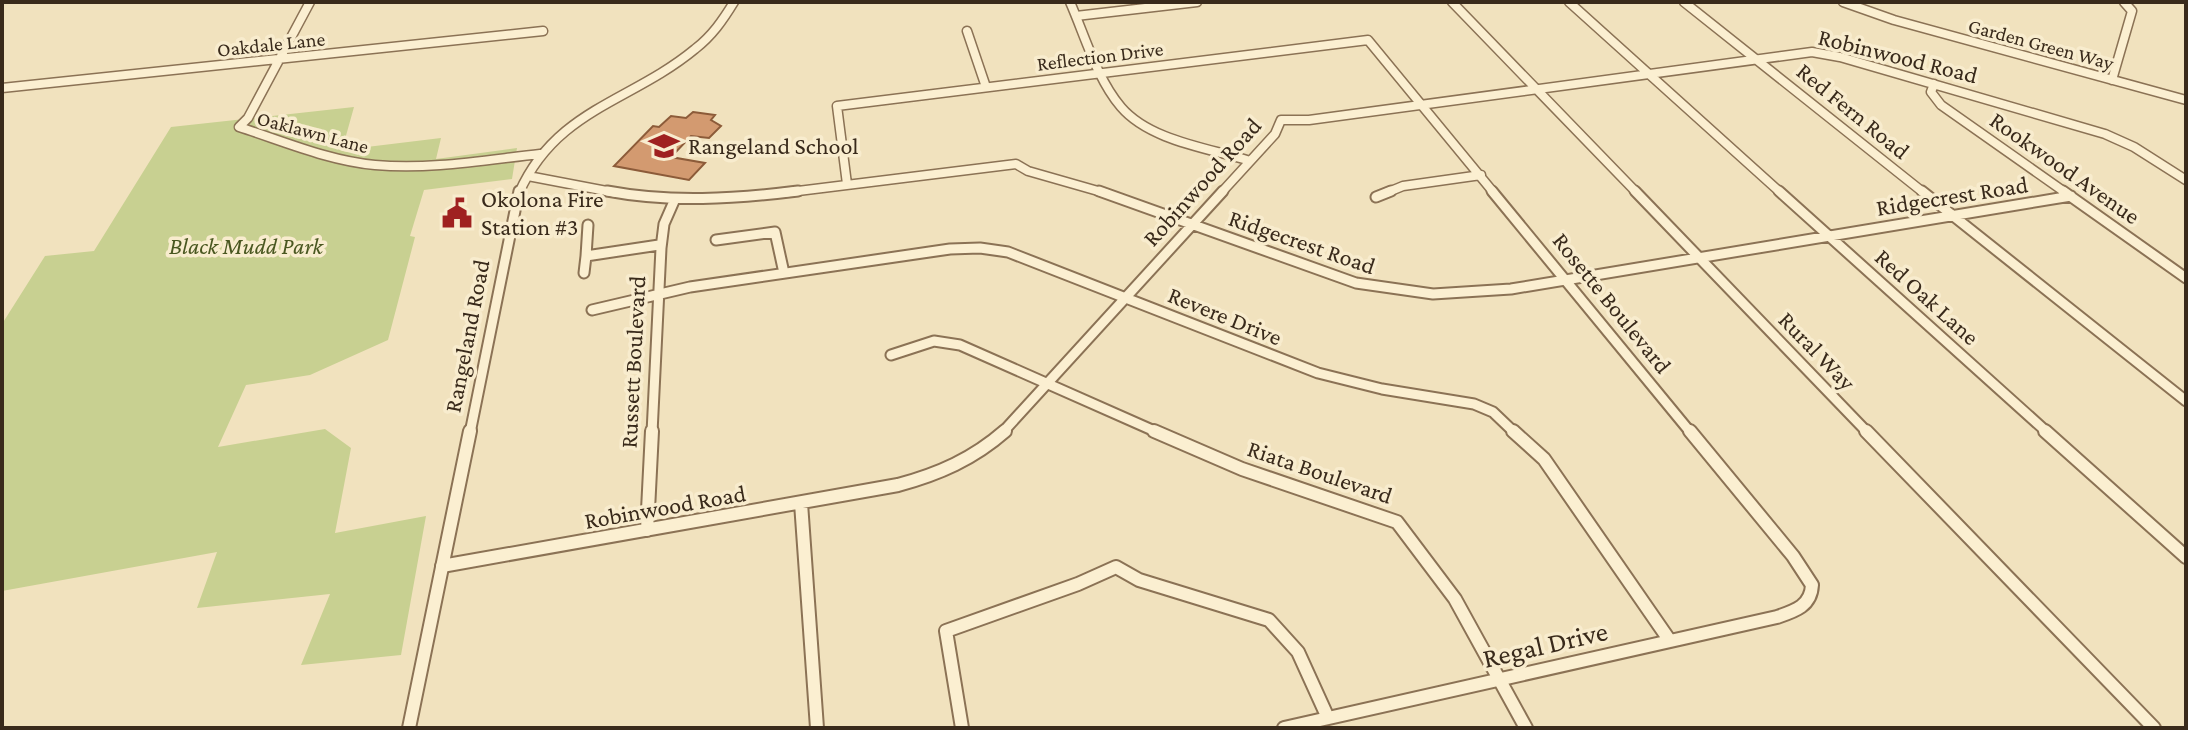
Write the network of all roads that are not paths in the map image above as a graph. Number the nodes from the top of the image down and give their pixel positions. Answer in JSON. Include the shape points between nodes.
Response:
{"nodes":[{"id":1,"x":310,"y":2,"type":"edge"},
{"id":2,"x":734,"y":2,"type":"edge"},
{"id":3,"x":741,"y":2,"type":"edge"},
{"id":4,"x":1070,"y":2,"type":"edge"},
{"id":5,"x":1197,"y":2,"type":"edge"},
{"id":6,"x":1452,"y":2,"type":"edge"},
{"id":7,"x":1569,"y":2,"type":"edge"},
{"id":8,"x":1684,"y":2,"type":"edge"},
{"id":9,"x":1843,"y":2,"type":"edge"},
{"id":10,"x":2124,"y":2,"type":"edge"},
{"id":11,"x":1076,"y":16,"type":"junction"},
{"id":12,"x":543,"y":31,"type":"dead end"},
{"id":13,"x":967,"y":31,"type":"dead end"},
{"id":14,"x":1368,"y":40,"type":"joint"},
{"id":15,"x":278,"y":59,"type":"junction"},
{"id":16,"x":1756,"y":59,"type":"junction"},
{"id":17,"x":1103,"y":72,"type":"junction"},
{"id":18,"x":1649,"y":74,"type":"junction"},
{"id":19,"x":2112,"y":80,"type":"junction"},
{"id":20,"x":1934,"y":84,"type":"junction"},
{"id":21,"x":986,"y":87,"type":"junction"},
{"id":22,"x":2,"y":88,"type":"edge"},
{"id":23,"x":1536,"y":89,"type":"junction"},
{"id":24,"x":2186,"y":100,"type":"edge"},
{"id":25,"x":1423,"y":104,"type":"junction"},
{"id":26,"x":540,"y":154,"type":"junction"},
{"id":27,"x":1250,"y":161,"type":"junction"},
{"id":28,"x":1481,"y":175,"type":"junction"},
{"id":29,"x":528,"y":176,"type":"junction"},
{"id":30,"x":2186,"y":180,"type":"edge"},
{"id":31,"x":847,"y":184,"type":"junction"},
{"id":32,"x":2071,"y":196,"type":"junction"},
{"id":33,"x":1376,"y":197,"type":"dead end"},
{"id":34,"x":675,"y":199,"type":"junction"},
{"id":35,"x":1953,"y":216,"type":"junction"},
{"id":36,"x":588,"y":225,"type":"dead end"},
{"id":37,"x":1193,"y":225,"type":"junction"},
{"id":38,"x":1829,"y":236,"type":"junction"},
{"id":39,"x":716,"y":240,"type":"dead end"},
{"id":40,"x":659,"y":245,"type":"junction"},
{"id":41,"x":586,"y":256,"type":"junction"},
{"id":42,"x":1699,"y":258,"type":"junction"},
{"id":43,"x":584,"y":273,"type":"dead end"},
{"id":44,"x":784,"y":273,"type":"junction"},
{"id":45,"x":2186,"y":278,"type":"edge"},
{"id":46,"x":1567,"y":279,"type":"junction"},
{"id":47,"x":660,"y":292,"type":"junction"},
{"id":48,"x":1126,"y":298,"type":"junction"},
{"id":49,"x":592,"y":310,"type":"dead end"},
{"id":50,"x":891,"y":355,"type":"dead end"},
{"id":51,"x":1048,"y":383,"type":"junction"},
{"id":52,"x":2186,"y":401,"type":"edge"},
{"id":53,"x":801,"y":503,"type":"junction"},
{"id":54,"x":647,"y":530,"type":"junction"},
{"id":55,"x":2186,"y":557,"type":"edge"},
{"id":56,"x":442,"y":566,"type":"junction"},
{"id":57,"x":1811,"y":597,"type":"joint"},
{"id":58,"x":1670,"y":641,"type":"junction"},
{"id":59,"x":1499,"y":680,"type":"junction"},
{"id":60,"x":1328,"y":718,"type":"junction"},
{"id":61,"x":409,"y":728,"type":"edge"},
{"id":62,"x":817,"y":728,"type":"edge"},
{"id":63,"x":962,"y":728,"type":"edge"},
{"id":64,"x":1284,"y":728,"type":"edge"},
{"id":65,"x":1526,"y":728,"type":"edge"},
{"id":66,"x":2154,"y":728,"type":"edge"}],
"edges":[{"from":1,"to":15,"type":"street","name":"Oaklawn Lane"},
{"from":2,"to":3,"type":"street"},
{"from":2,"to":26,"type":"street","name":"Rangeland Road","via":[[703,42],[590,113]]},
{"from":4,"to":11,"type":"street"},
{"from":5,"to":11,"type":"street"},
{"from":6,"to":23,"type":"street","name":"Rural Way"},
{"from":7,"to":18,"type":"street","name":"Red Oak Lane"},
{"from":8,"to":16,"type":"street","name":"Red Fern Road"},
{"from":9,"to":19,"type":"street","name":"Garden Green Way"},
{"from":10,"to":19,"type":"street","via":[[2132,11]]},
{"from":11,"to":17,"type":"street"},
{"from":12,"to":15,"type":"street","name":"Oakdale Lane"},
{"from":13,"to":21,"type":"street"},
{"from":14,"to":17,"type":"street","name":"Reflection Drive"},
{"from":14,"to":25,"type":"street","name":"Rosette Boulevard"},
{"from":15,"to":22,"type":"street","name":"Oakdale Lane"},
{"from":15,"to":26,"type":"street","name":"Oaklawn Lane","via":[[239,127],[350,161],[428,166]]},
{"from":16,"to":18,"type":"street","name":"Robinwood Road"},
{"from":16,"to":20,"type":"street","name":"Robinwood Road","via":[[1818,52]]},
{"from":16,"to":35,"type":"street","name":"Red Fern Road"},
{"from":17,"to":21,"type":"street","name":"Reflection Drive"},
{"from":17,"to":27,"type":"street","via":[[1117,102],[1136,120]]},
{"from":18,"to":23,"type":"street","name":"Robinwood Road"},
{"from":18,"to":38,"type":"street","name":"Red Oak Lane"},
{"from":19,"to":24,"type":"street","name":"Garden Green Way"},
{"from":20,"to":30,"type":"street","name":"Robinwood Road","via":[[2115,138]]},
{"from":20,"to":32,"type":"street","name":"Rookwood Avenue","via":[[1931,92],[1941,105]]},
{"from":21,"to":31,"type":"street","name":"Reflection Drive","via":[[837,106]]},
{"from":23,"to":25,"type":"street","name":"Robinwood Road"},
{"from":23,"to":42,"type":"street","name":"Rural Way"},
{"from":25,"to":27,"type":"street","name":"Robinwood Road","via":[[1281,120]]},
{"from":25,"to":28,"type":"street","name":"Rosette Boulevard"},
{"from":26,"to":29,"type":"street","name":"Rangeland Road"},
{"from":27,"to":37,"type":"street","name":"Robinwood Road"},
{"from":28,"to":33,"type":"street","via":[[1403,186]]},
{"from":28,"to":46,"type":"street","name":"Rosette Boulevard"},
{"from":29,"to":34,"type":"street","name":"Ridgecrest Road","via":[[597,191]]},
{"from":29,"to":56,"type":"street","name":"Rangeland Road","via":[[513,210]]},
{"from":31,"to":34,"type":"street","name":"Ridgecrest Road","via":[[736,198]]},
{"from":31,"to":37,"type":"street","name":"Ridgecrest Road","via":[[1016,164]]},
{"from":32,"to":35,"type":"street","name":"Ridgecrest Road"},
{"from":32,"to":45,"type":"street","name":"Rookwood Avenue"},
{"from":34,"to":40,"type":"street","name":"Russett Boulevard"},
{"from":35,"to":38,"type":"street","name":"Ridgecrest Road"},
{"from":35,"to":52,"type":"street","name":"Red Fern Road"},
{"from":36,"to":41,"type":"street"},
{"from":37,"to":46,"type":"street","name":"Ridgecrest Road","via":[[1395,292],[1460,295]]},
{"from":37,"to":48,"type":"street","name":"Robinwood Road"},
{"from":38,"to":42,"type":"street","name":"Ridgecrest Road"},
{"from":38,"to":55,"type":"street","name":"Red Oak Lane"},
{"from":39,"to":44,"type":"street","via":[[775,232]]},
{"from":40,"to":41,"type":"street"},
{"from":40,"to":47,"type":"street","name":"Russett Boulevard"},
{"from":41,"to":43,"type":"street"},
{"from":42,"to":46,"type":"street","name":"Ridgecrest Road"},
{"from":42,"to":66,"type":"street","name":"Rural Way"},
{"from":44,"to":47,"type":"street","name":"Revere Drive"},
{"from":44,"to":48,"type":"street","name":"Revere Drive","via":[[980,248],[1018,256]]},
{"from":46,"to":57,"type":"street","name":"Rosette Boulevard","via":[[1793,556],[1812,585]]},
{"from":47,"to":49,"type":"street","name":"Revere Drive"},
{"from":47,"to":54,"type":"street","name":"Russett Boulevard"},
{"from":48,"to":51,"type":"street","name":"Robinwood Road"},
{"from":48,"to":58,"type":"street","name":"Revere Drive","via":[[1318,373],[1493,412],[1544,459]]},
{"from":50,"to":51,"type":"street","name":"Riata Boulevard","via":[[920,344],[952,343]]},
{"from":51,"to":53,"type":"street","name":"Robinwood Road","via":[[989,445],[952,469],[923,480]]},
{"from":51,"to":59,"type":"street","name":"Riata Boulevard","via":[[1242,469],[1397,522],[1455,599]]},
{"from":53,"to":54,"type":"street","name":"Robinwood Road"},
{"from":53,"to":62,"type":"street"},
{"from":54,"to":56,"type":"street","name":"Robinwood Road"},
{"from":56,"to":61,"type":"street","name":"Rangeland Road"},
{"from":57,"to":58,"type":"street","name":"Regal Drive","via":[[1804,606],[1777,617]]},
{"from":58,"to":59,"type":"street","name":"Regal Drive"},
{"from":59,"to":60,"type":"street","name":"Regal Drive"},
{"from":59,"to":65,"type":"street","name":"Riata Boulevard"},
{"from":60,"to":63,"type":"street","via":[[1281,628],[1139,580],[1116,567],[946,631]]},
{"from":60,"to":64,"type":"street","name":"Regal Drive"}]}
